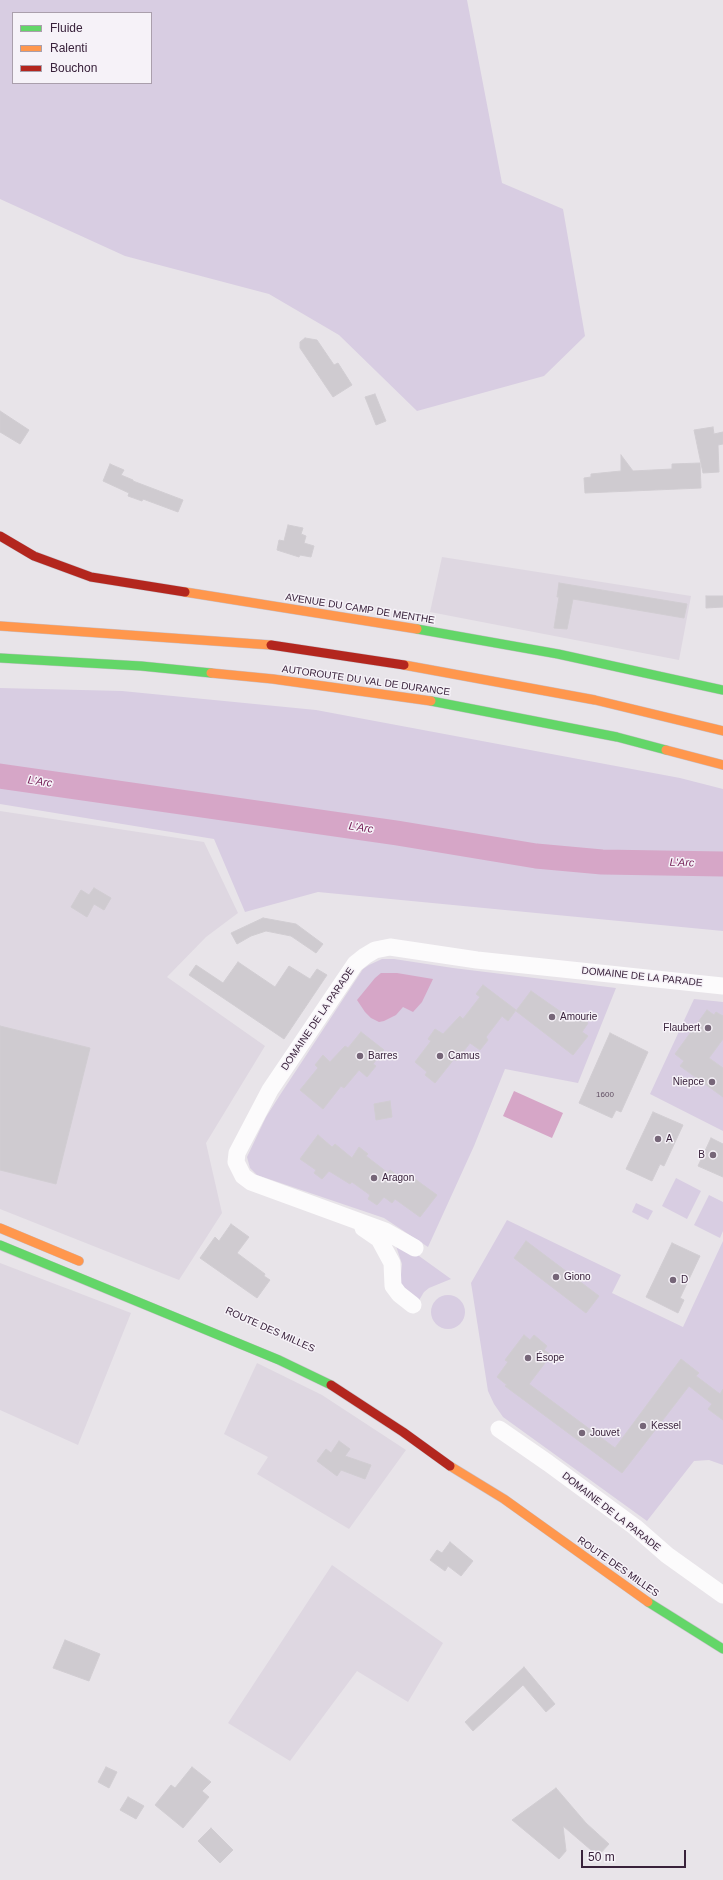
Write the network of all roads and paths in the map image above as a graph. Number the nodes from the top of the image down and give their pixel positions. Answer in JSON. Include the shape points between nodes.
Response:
{"nodes":[{"id":1,"x":0,"y":536,"type":"edge"},
{"id":2,"x":0,"y":626,"type":"edge"},
{"id":3,"x":0,"y":658,"type":"edge"},
{"id":4,"x":723,"y":690,"type":"edge"},
{"id":5,"x":723,"y":731,"type":"edge"},
{"id":6,"x":723,"y":765,"type":"edge"},
{"id":7,"x":723,"y":986,"type":"edge"},
{"id":8,"x":350,"y":1218,"type":"junction"},
{"id":9,"x":0,"y":1228,"type":"edge"},
{"id":10,"x":0,"y":1245,"type":"edge"},
{"id":11,"x":415,"y":1248,"type":"dead end"},
{"id":12,"x":87,"y":1264,"type":"dead end"},
{"id":13,"x":413,"y":1305,"type":"dead end"},
{"id":14,"x":499,"y":1429,"type":"dead end"},
{"id":15,"x":471,"y":1468,"type":"dead end"},
{"id":16,"x":504,"y":1499,"type":"junction"},
{"id":17,"x":723,"y":1595,"type":"edge"},
{"id":18,"x":723,"y":1649,"type":"edge"}],
"edges":[{"from":1,"to":4,"type":"main road","name":"AVENUE DU CAMP DE MENTHE","via":[[34,556],[91,576],[558,654]]},
{"from":2,"to":5,"type":"main road","name":"AUTOROUTE DU VAL DE DURANCE","via":[[269,645],[428,668],[595,700]]},
{"from":3,"to":6,"type":"main road","name":"AUTOROUTE DU VAL DE DURANCE","via":[[157,667],[273,679],[426,700],[617,737]]},
{"from":7,"to":8,"type":"street","name":"DOMAINE DE LA PARADE","via":[[477,960],[390,947],[375,950],[365,956],[355,964],[270,1090],[237,1153],[238,1169],[251,1182]]},
{"from":8,"to":11,"type":"street","name":"DOMAINE DE LA PARADE","via":[[385,1231]]},
{"from":8,"to":13,"type":"street","name":"DOMAINE DE LA PARADE","via":[[379,1239],[392,1263],[393,1286]]},
{"from":9,"to":12,"type":"main road"},
{"from":10,"to":16,"type":"main road","name":"ROUTE DES MILLES","via":[[279,1360],[338,1388],[459,1473]]},
{"from":14,"to":17,"type":"street","name":"DOMAINE DE LA PARADE","via":[[635,1527],[667,1555]]},
{"from":15,"to":16,"type":"main road","name":"ROUTE DES MILLES"},
{"from":16,"to":18,"type":"main road","name":"ROUTE DES MILLES","via":[[645,1600]]}]}
